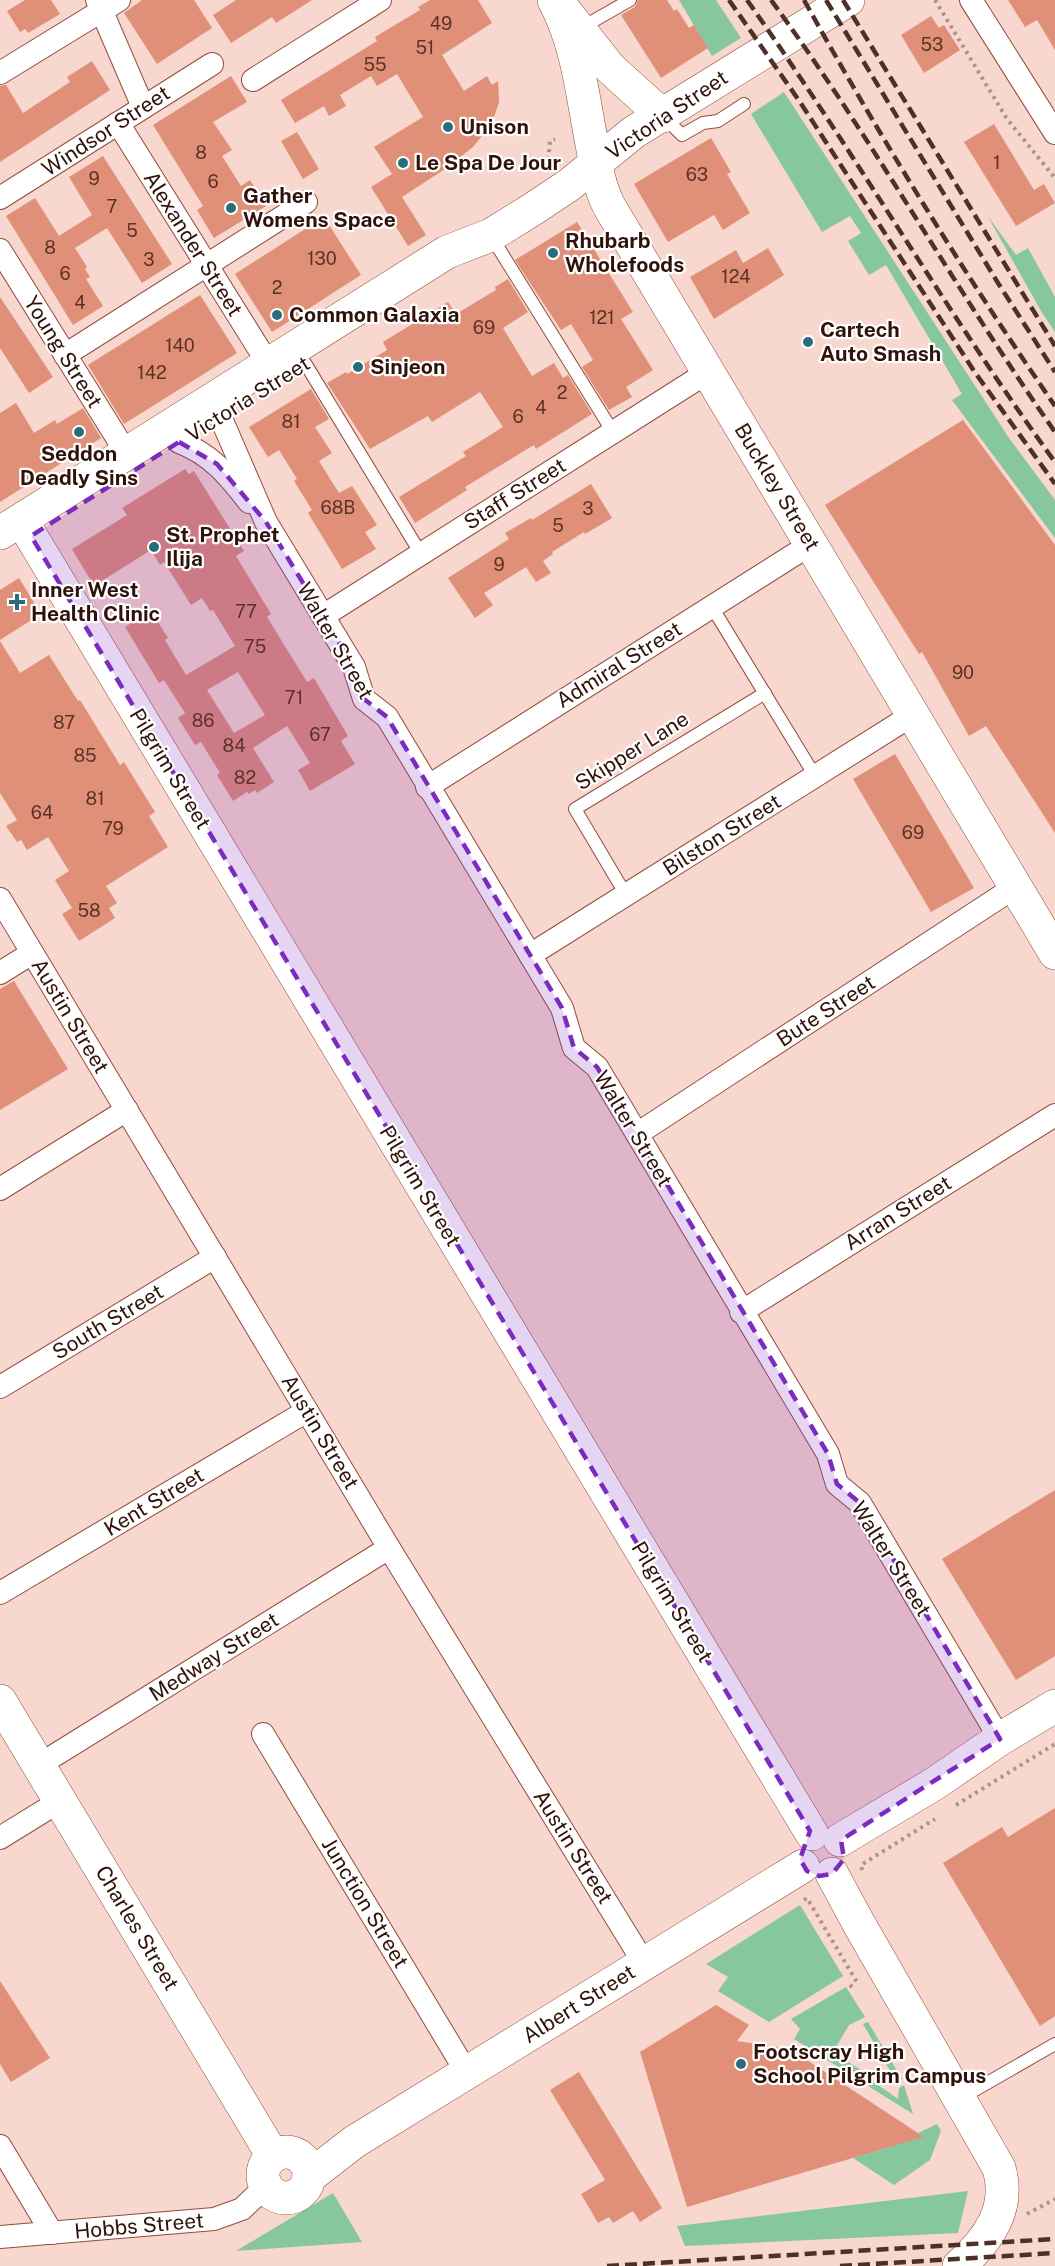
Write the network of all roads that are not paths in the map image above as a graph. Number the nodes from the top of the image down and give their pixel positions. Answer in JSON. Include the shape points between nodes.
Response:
{"nodes":[{"id":1,"x":381,"y":0,"type":"edge"},
{"id":2,"x":555,"y":0,"type":"edge"},
{"id":3,"x":630,"y":0,"type":"edge"},
{"id":4,"x":848,"y":0,"type":"edge"},
{"id":5,"x":971,"y":0,"type":"edge"},
{"id":6,"x":106,"y":4,"type":"edge"},
{"id":7,"x":575,"y":33,"type":"junction"},
{"id":8,"x":212,"y":63,"type":"dead end"},
{"id":9,"x":0,"y":73,"type":"edge"},
{"id":10,"x":252,"y":80,"type":"dead end"},
{"id":11,"x":744,"y":104,"type":"dead end"},
{"id":12,"x":143,"y":107,"type":"junction"},
{"id":13,"x":663,"y":116,"type":"junction"},
{"id":14,"x":118,"y":123,"type":"junction"},
{"id":15,"x":1055,"y":133,"type":"edge"},
{"id":16,"x":596,"y":163,"type":"junction"},
{"id":17,"x":0,"y":198,"type":"edge"},
{"id":18,"x":306,"y":202,"type":"dead end"},
{"id":19,"x":491,"y":235,"type":"junction"},
{"id":20,"x":0,"y":250,"type":"edge"},
{"id":21,"x":207,"y":266,"type":"junction"},
{"id":22,"x":65,"y":355,"type":"junction"},
{"id":23,"x":305,"y":363,"type":"junction"},
{"id":24,"x":269,"y":365,"type":"junction"},
{"id":25,"x":708,"y":372,"type":"junction"},
{"id":26,"x":216,"y":409,"type":"junction"},
{"id":27,"x":613,"y":432,"type":"junction"},
{"id":28,"x":179,"y":442,"type":"junction"},
{"id":29,"x":127,"y":454,"type":"junction"},
{"id":30,"x":266,"y":522,"type":"junction"},
{"id":31,"x":15,"y":535,"type":"edge"},
{"id":32,"x":812,"y":543,"type":"junction"},
{"id":33,"x":421,"y":554,"type":"junction"},
{"id":34,"x":0,"y":555,"type":"edge"},
{"id":35,"x":712,"y":607,"type":"junction"},
{"id":36,"x":323,"y":616,"type":"junction"},
{"id":37,"x":765,"y":693,"type":"junction"},
{"id":38,"x":914,"y":714,"type":"junction"},
{"id":39,"x":815,"y":776,"type":"junction"},
{"id":40,"x":428,"y":787,"type":"junction"},
{"id":41,"x":1015,"y":887,"type":"junction"},
{"id":42,"x":626,"y":895,"type":"junction"},
{"id":43,"x":0,"y":899,"type":"edge"},
{"id":44,"x":32,"y":953,"type":"junction"},
{"id":45,"x":1055,"y":953,"type":"edge"},
{"id":46,"x":530,"y":955,"type":"junction"},
{"id":47,"x":0,"y":973,"type":"edge"},
{"id":48,"x":127,"y":1110,"type":"junction"},
{"id":49,"x":1055,"y":1115,"type":"edge"},
{"id":50,"x":637,"y":1134,"type":"junction"},
{"id":51,"x":0,"y":1189,"type":"edge"},
{"id":52,"x":215,"y":1257,"type":"junction"},
{"id":53,"x":741,"y":1312,"type":"junction"},
{"id":54,"x":0,"y":1387,"type":"edge"},
{"id":55,"x":307,"y":1411,"type":"junction"},
{"id":56,"x":389,"y":1548,"type":"junction"},
{"id":57,"x":0,"y":1593,"type":"edge"},
{"id":58,"x":0,"y":1701,"type":"edge"},
{"id":59,"x":1055,"y":1706,"type":"edge"},
{"id":60,"x":263,"y":1734,"type":"dead end"},
{"id":61,"x":1000,"y":1739,"type":"junction"},
{"id":62,"x":39,"y":1766,"type":"junction"},
{"id":63,"x":60,"y":1801,"type":"junction"},
{"id":64,"x":826,"y":1837,"type":"junction"},
{"id":65,"x":0,"y":1838,"type":"edge"},
{"id":66,"x":833,"y":1871,"type":"junction"},
{"id":67,"x":644,"y":1963,"type":"junction"},
{"id":68,"x":1055,"y":2044,"type":"edge"},
{"id":69,"x":467,"y":2073,"type":"junction"},
{"id":70,"x":960,"y":2098,"type":"junction"},
{"id":71,"x":0,"y":2146,"type":"edge"},
{"id":72,"x":288,"y":2169,"type":"junction"},
{"id":73,"x":52,"y":2233,"type":"junction"},
{"id":74,"x":0,"y":2237,"type":"edge"},
{"id":75,"x":959,"y":2266,"type":"edge"}],
"edges":[{"from":1,"to":10,"type":"street"},
{"from":2,"to":7,"type":"street","name":"Buckley Street"},
{"from":3,"to":7,"type":"lane"},
{"from":4,"to":13,"type":"street","name":"Victoria Street"},
{"from":5,"to":15,"type":"street"},
{"from":6,"to":9,"type":"street"},
{"from":6,"to":12,"type":"street"},
{"from":7,"to":13,"type":"street"},
{"from":7,"to":16,"type":"street","name":"Buckley Street"},
{"from":8,"to":12,"type":"street","name":"Windsor Street"},
{"from":11,"to":13,"type":"lane","via":[[718,121],[703,123],[682,135]]},
{"from":12,"to":14,"type":"street","name":"Windsor Street"},
{"from":13,"to":16,"type":"street","name":"Victoria Street","via":[[629,135]]},
{"from":14,"to":17,"type":"street","name":"Windsor Street"},
{"from":14,"to":21,"type":"street","name":"Alexander Street"},
{"from":16,"to":19,"type":"street","name":"Victoria Street","via":[[570,185]]},
{"from":16,"to":25,"type":"street","name":"Buckley Street","via":[[600,185],[613,213]]},
{"from":18,"to":21,"type":"street"},
{"from":19,"to":23,"type":"street","name":"Victoria Street","via":[[457,267]]},
{"from":19,"to":24,"type":"street","name":"Victoria Street","via":[[447,252]]},
{"from":19,"to":27,"type":"lane"},
{"from":20,"to":22,"type":"street","name":"Young Street"},
{"from":21,"to":22,"type":"street"},
{"from":21,"to":24,"type":"street","name":"Alexander Street"},
{"from":22,"to":29,"type":"street","name":"Young Street"},
{"from":23,"to":26,"type":"street","name":"Victoria Street"},
{"from":23,"to":33,"type":"lane"},
{"from":24,"to":26,"type":"street","name":"Victoria Street"},
{"from":25,"to":27,"type":"street","name":"Staff Street"},
{"from":25,"to":32,"type":"street","name":"Buckley Street"},
{"from":26,"to":28,"type":"street","name":"Victoria Street"},
{"from":26,"to":29,"type":"street","name":"Victoria Street"},
{"from":26,"to":30,"type":"street","name":"Walter Street"},
{"from":27,"to":33,"type":"street","name":"Staff Street"},
{"from":28,"to":30,"type":"street","name":"Walter Street","via":[[212,460]]},
{"from":28,"to":31,"type":"street","name":"Victoria Street"},
{"from":29,"to":31,"type":"street","name":"Victoria Street"},
{"from":30,"to":36,"type":"street","name":"Walter Street"},
{"from":31,"to":34,"type":"street","name":"Victoria Street"},
{"from":31,"to":64,"type":"street","name":"Pilgrim Street"},
{"from":32,"to":35,"type":"street","name":"Admiral Street"},
{"from":32,"to":38,"type":"street","name":"Buckley Street"},
{"from":33,"to":36,"type":"street","name":"Staff Street"},
{"from":35,"to":37,"type":"lane"},
{"from":35,"to":40,"type":"street","name":"Admiral Street"},
{"from":36,"to":40,"type":"street","name":"Walter Street","via":[[354,667],[364,699],[387,717]]},
{"from":37,"to":39,"type":"lane"},
{"from":37,"to":42,"type":"lane","name":"Skipper Lane","via":[[575,809]]},
{"from":38,"to":39,"type":"street","name":"Bilston Street"},
{"from":38,"to":41,"type":"street","name":"Buckley Street"},
{"from":39,"to":42,"type":"street","name":"Bilston Street"},
{"from":40,"to":46,"type":"street","name":"Walter Street"},
{"from":41,"to":45,"type":"street","name":"Buckley Street"},
{"from":41,"to":50,"type":"street","name":"Bute Street"},
{"from":42,"to":46,"type":"street","name":"Bilston Street"},
{"from":43,"to":44,"type":"street","name":"Austin Street"},
{"from":44,"to":47,"type":"street"},
{"from":44,"to":48,"type":"street","name":"Austin Street"},
{"from":46,"to":50,"type":"street","name":"Walter Street","via":[[561,1008],[574,1048],[597,1067]]},
{"from":48,"to":51,"type":"street"},
{"from":48,"to":52,"type":"street","name":"Austin Street"},
{"from":49,"to":53,"type":"street","name":"Arran Street"},
{"from":50,"to":53,"type":"street","name":"Walter Street"},
{"from":52,"to":54,"type":"street","name":"South Street"},
{"from":52,"to":55,"type":"street","name":"Austin Street"},
{"from":53,"to":61,"type":"street","name":"Walter Street","via":[[828,1454],[837,1484],[860,1503]]},
{"from":55,"to":56,"type":"street","name":"Austin Street"},
{"from":55,"to":57,"type":"street","name":"Kent Street"},
{"from":56,"to":62,"type":"street","name":"Medway Street"},
{"from":56,"to":67,"type":"street","name":"Austin Street"},
{"from":58,"to":62,"type":"street","name":"Charles Street"},
{"from":59,"to":61,"type":"street"},
{"from":60,"to":69,"type":"street","name":"Junction Street"},
{"from":61,"to":64,"type":"street","via":[[934,1784]]},
{"from":62,"to":63,"type":"street","name":"Charles Street"},
{"from":63,"to":65,"type":"street"},
{"from":63,"to":72,"type":"street","name":"Charles Street"},
{"from":64,"to":66,"type":"street","via":[[844,1859]]},
{"from":66,"to":67,"type":"street","name":"Albert Street"},
{"from":66,"to":70,"type":"street","via":[[859,1924]]},
{"from":67,"to":69,"type":"street","name":"Albert Street"},
{"from":68,"to":70,"type":"lane"},
{"from":69,"to":72,"type":"street","name":"Albert Street","via":[[354,2142]]},
{"from":70,"to":75,"type":"street","via":[[997,2162],[1003,2197],[981,2243]]},
{"from":71,"to":73,"type":"street"},
{"from":72,"to":73,"type":"street","name":"Hobbs Street","via":[[242,2209],[214,2219]]},
{"from":73,"to":74,"type":"street","name":"Hobbs Street"}]}
